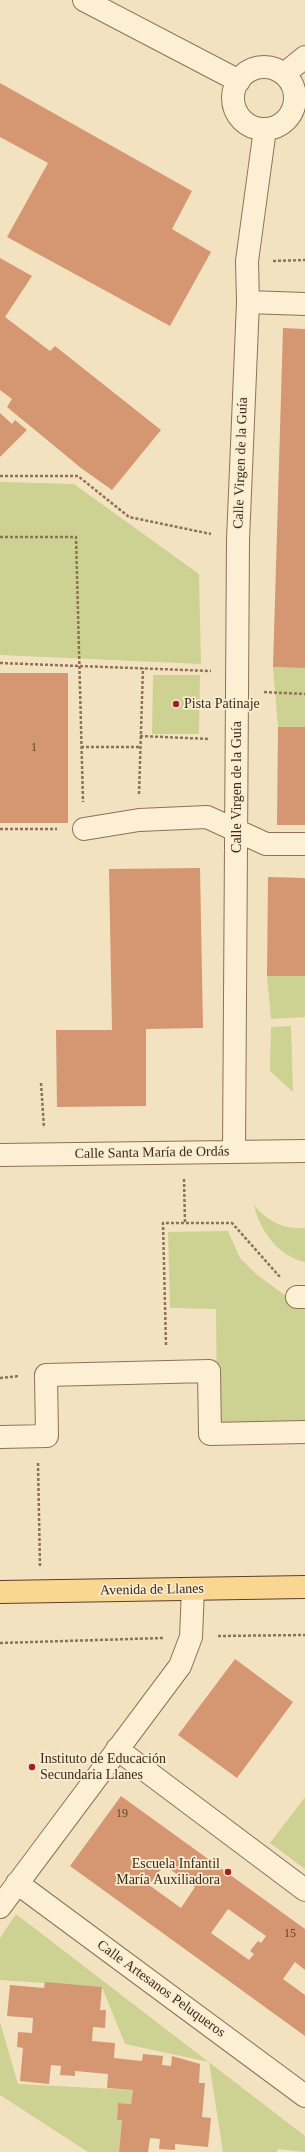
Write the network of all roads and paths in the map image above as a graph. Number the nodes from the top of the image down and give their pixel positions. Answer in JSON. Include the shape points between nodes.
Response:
{"nodes":[{"id":1,"x":84,"y":0,"type":"edge"},
{"id":2,"x":305,"y":56,"type":"edge"},
{"id":3,"x":284,"y":74,"type":"junction"},
{"id":4,"x":239,"y":82,"type":"junction"},
{"id":5,"x":265,"y":129,"type":"junction"},
{"id":6,"x":248,"y":302,"type":"junction"},
{"id":7,"x":305,"y":304,"type":"edge"},
{"id":8,"x":0,"y":476,"type":"edge"},
{"id":9,"x":0,"y":537,"type":"edge"},
{"id":10,"x":238,"y":540,"type":"junction"},
{"id":11,"x":0,"y":663,"type":"edge"},
{"id":12,"x":79,"y":666,"type":"junction"},
{"id":13,"x":143,"y":668,"type":"junction"},
{"id":14,"x":237,"y":681,"type":"junction"},
{"id":15,"x":305,"y":694,"type":"edge"},
{"id":16,"x":140,"y":736,"type":"junction"},
{"id":17,"x":237,"y":740,"type":"junction"},
{"id":18,"x":81,"y":746,"type":"junction"},
{"id":19,"x":140,"y":747,"type":"junction"},
{"id":20,"x":139,"y":820,"type":"junction"},
{"id":21,"x":0,"y":829,"type":"edge"},
{"id":22,"x":84,"y":829,"type":"junction"},
{"id":23,"x":237,"y":832,"type":"junction"},
{"id":24,"x":305,"y":844,"type":"edge"},
{"id":25,"x":41,"y":1083,"type":"dead end"},
{"id":26,"x":234,"y":1151,"type":"junction"},
{"id":27,"x":305,"y":1151,"type":"edge"},
{"id":28,"x":184,"y":1152,"type":"junction"},
{"id":29,"x":46,"y":1154,"type":"junction"},
{"id":30,"x":0,"y":1155,"type":"edge"},
{"id":31,"x":185,"y":1223,"type":"junction"},
{"id":32,"x":301,"y":1297,"type":"edge"},
{"id":33,"x":166,"y":1372,"type":"junction"},
{"id":34,"x":305,"y":1432,"type":"edge"},
{"id":35,"x":38,"y":1436,"type":"junction"},
{"id":36,"x":0,"y":1437,"type":"edge"},
{"id":37,"x":305,"y":1587,"type":"edge"},
{"id":38,"x":193,"y":1589,"type":"junction"},
{"id":39,"x":0,"y":1592,"type":"edge"},
{"id":40,"x":40,"y":1592,"type":"junction"},
{"id":41,"x":305,"y":1635,"type":"edge"},
{"id":42,"x":191,"y":1637,"type":"junction"},
{"id":43,"x":0,"y":1643,"type":"edge"},
{"id":44,"x":117,"y":1749,"type":"junction"},
{"id":45,"x":17,"y":1883,"type":"junction"},
{"id":46,"x":305,"y":1890,"type":"edge"},
{"id":47,"x":0,"y":1907,"type":"edge"},
{"id":48,"x":305,"y":2096,"type":"edge"}],
"edges":[{"from":1,"to":4,"type":"street"},
{"from":2,"to":3,"type":"street"},
{"from":3,"to":4,"type":"street","via":[[270,68],[261,68],[252,70]]},
{"from":3,"to":5,"type":"street","via":[[292,84],[295,105],[284,122]]},
{"from":4,"to":5,"type":"street","via":[[234,100],[240,117],[247,124]]},
{"from":5,"to":6,"type":"street","name":"Calle Virgen de la Guía","via":[[247,262]]},
{"from":6,"to":7,"type":"street"},
{"from":6,"to":10,"type":"street","name":"Calle Virgen de la Guía"},
{"from":8,"to":10,"type":"path","via":[[78,476],[129,517]]},
{"from":9,"to":12,"type":"path","via":[[76,537]]},
{"from":10,"to":14,"type":"street","name":"Calle Virgen de la Guía"},
{"from":11,"to":12,"type":"path"},
{"from":12,"to":13,"type":"path"},
{"from":12,"to":18,"type":"path"},
{"from":13,"to":14,"type":"path"},
{"from":13,"to":16,"type":"path"},
{"from":14,"to":15,"type":"path"},
{"from":14,"to":17,"type":"street","name":"Calle Virgen de la Guía"},
{"from":16,"to":17,"type":"path"},
{"from":16,"to":19,"type":"path"},
{"from":17,"to":23,"type":"street","name":"Calle Virgen de la Guía"},
{"from":18,"to":19,"type":"path"},
{"from":18,"to":22,"type":"path"},
{"from":19,"to":20,"type":"path"},
{"from":20,"to":22,"type":"street"},
{"from":20,"to":23,"type":"street","via":[[207,817]]},
{"from":21,"to":22,"type":"path"},
{"from":23,"to":24,"type":"street","via":[[266,844]]},
{"from":23,"to":26,"type":"street","name":"Calle Virgen de la Guía"},
{"from":25,"to":29,"type":"path"},
{"from":26,"to":27,"type":"street","name":"Calle Santa María de Ordás"},
{"from":26,"to":28,"type":"street","name":"Calle Santa María de Ordás"},
{"from":28,"to":29,"type":"street","name":"Calle Santa María de Ordás"},
{"from":28,"to":31,"type":"path"},
{"from":29,"to":30,"type":"street","name":"Calle Santa María de Ordás"},
{"from":31,"to":32,"type":"path","via":[[232,1223]]},
{"from":31,"to":33,"type":"path","via":[[163,1223]]},
{"from":33,"to":34,"type":"street","via":[[209,1371],[210,1434]]},
{"from":33,"to":35,"type":"street","via":[[46,1375],[47,1436]]},
{"from":35,"to":36,"type":"street"},
{"from":35,"to":40,"type":"path"},
{"from":37,"to":38,"type":"main road","name":"Avenida de Llanes"},
{"from":38,"to":40,"type":"main road","name":"Avenida de Llanes"},
{"from":38,"to":42,"type":"street"},
{"from":39,"to":40,"type":"main road","name":"Avenida de Llanes"},
{"from":41,"to":42,"type":"path"},
{"from":42,"to":43,"type":"path"},
{"from":42,"to":44,"type":"street","via":[[180,1666]]},
{"from":44,"to":45,"type":"street"},
{"from":44,"to":46,"type":"street"},
{"from":45,"to":47,"type":"street"},
{"from":45,"to":48,"type":"street","name":"Calle Artesanos Peluqueros"}]}
